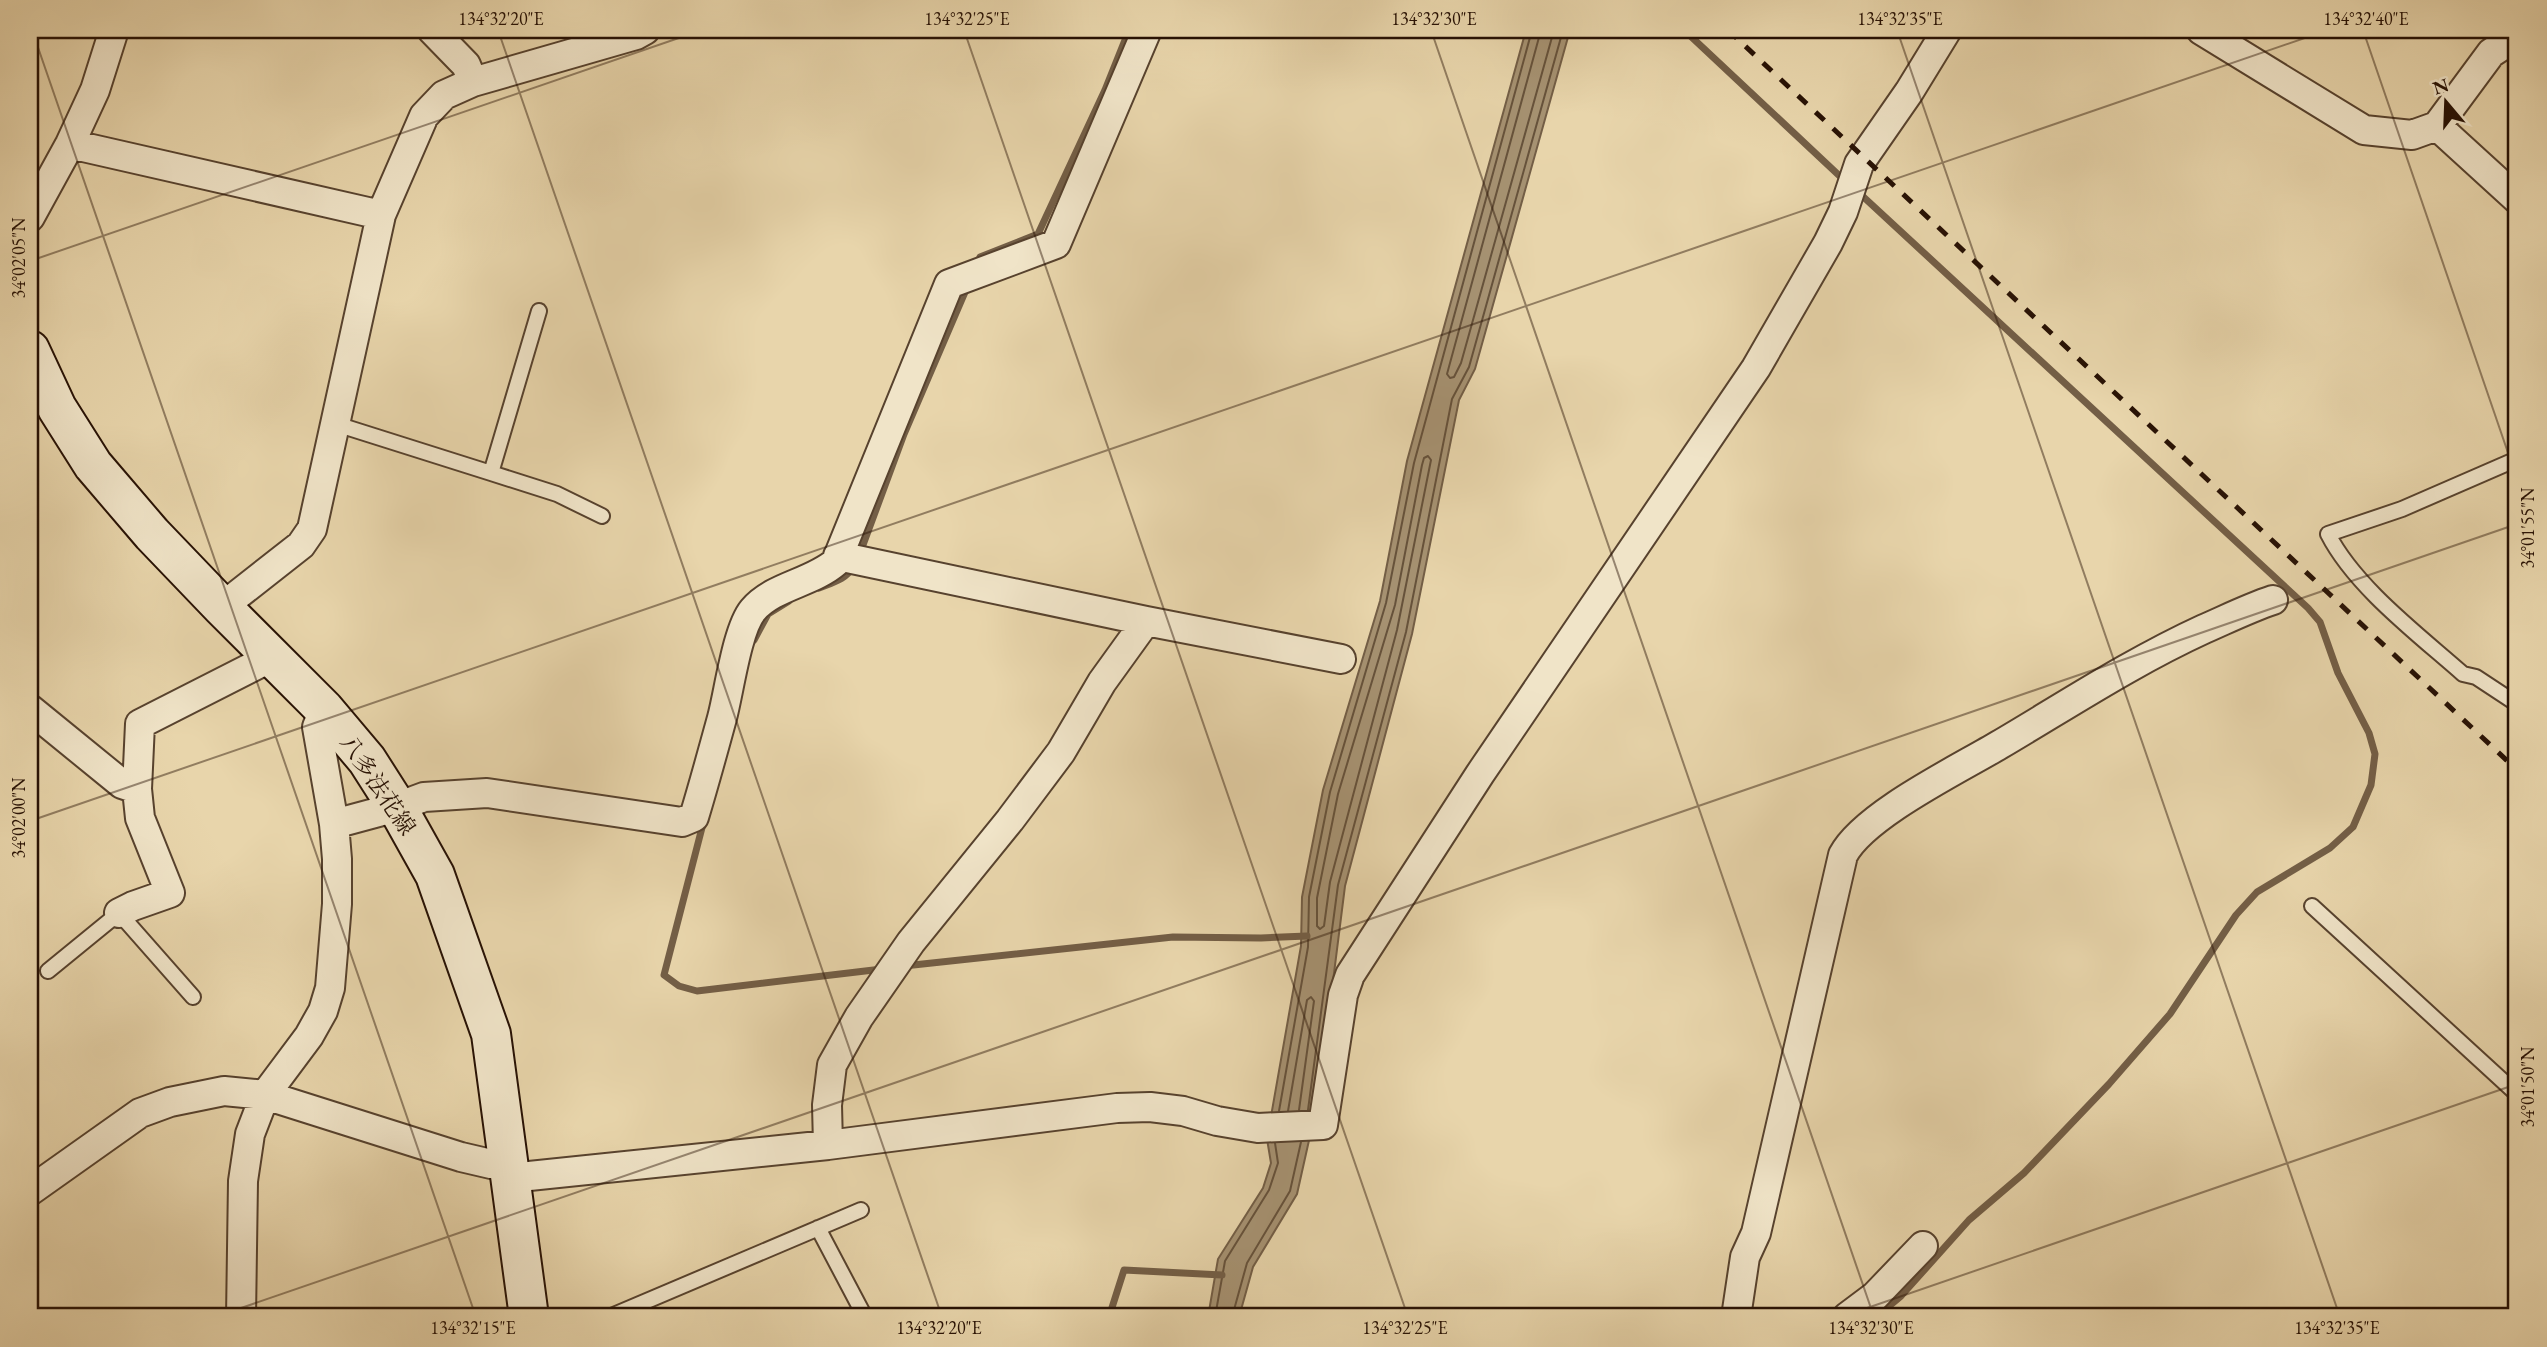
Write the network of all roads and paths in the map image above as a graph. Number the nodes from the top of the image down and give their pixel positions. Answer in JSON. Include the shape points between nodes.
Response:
{"nodes":[{"id":1,"x":114,"y":30,"type":"edge"},
{"id":2,"x":432,"y":30,"type":"edge"},
{"id":3,"x":645,"y":30,"type":"edge"},
{"id":4,"x":1147,"y":30,"type":"edge"},
{"id":5,"x":1947,"y":30,"type":"edge"},
{"id":6,"x":2201,"y":30,"type":"edge"},
{"id":7,"x":2517,"y":36,"type":"edge"},
{"id":8,"x":473,"y":82,"type":"junction"},
{"id":9,"x":2437,"y":126,"type":"junction"},
{"id":10,"x":70,"y":144,"type":"junction"},
{"id":11,"x":2517,"y":199,"type":"edge"},
{"id":12,"x":381,"y":215,"type":"junction"},
{"id":13,"x":30,"y":217,"type":"edge"},
{"id":14,"x":539,"y":311,"type":"dead end"},
{"id":15,"x":30,"y":350,"type":"edge"},
{"id":16,"x":336,"y":424,"type":"junction"},
{"id":17,"x":2517,"y":459,"type":"edge"},
{"id":18,"x":491,"y":473,"type":"junction"},
{"id":19,"x":601,"y":516,"type":"dead end"},
{"id":20,"x":849,"y":559,"type":"junction"},
{"id":21,"x":2273,"y":600,"type":"dead end"},
{"id":22,"x":222,"y":607,"type":"junction"},
{"id":23,"x":1146,"y":621,"type":"junction"},
{"id":24,"x":271,"y":655,"type":"junction"},
{"id":25,"x":1341,"y":660,"type":"dead end"},
{"id":26,"x":2517,"y":704,"type":"edge"},
{"id":27,"x":30,"y":709,"type":"edge"},
{"id":28,"x":324,"y":709,"type":"junction"},
{"id":29,"x":137,"y":789,"type":"junction"},
{"id":30,"x":397,"y":807,"type":"junction"},
{"id":31,"x":334,"y":824,"type":"junction"},
{"id":32,"x":2312,"y":906,"type":"dead end"},
{"id":33,"x":120,"y":913,"type":"junction"},
{"id":34,"x":48,"y":971,"type":"dead end"},
{"id":35,"x":193,"y":997,"type":"dead end"},
{"id":36,"x":265,"y":1094,"type":"junction"},
{"id":37,"x":2517,"y":1094,"type":"edge"},
{"id":38,"x":828,"y":1145,"type":"junction"},
{"id":39,"x":509,"y":1172,"type":"junction"},
{"id":40,"x":30,"y":1191,"type":"edge"},
{"id":41,"x":861,"y":1210,"type":"dead end"},
{"id":42,"x":818,"y":1228,"type":"junction"},
{"id":43,"x":1923,"y":1246,"type":"dead end"},
{"id":44,"x":647,"y":1301,"type":"junction"},
{"id":45,"x":241,"y":1317,"type":"edge"},
{"id":46,"x":529,"y":1317,"type":"edge"},
{"id":47,"x":609,"y":1317,"type":"edge"},
{"id":48,"x":651,"y":1317,"type":"edge"},
{"id":49,"x":865,"y":1317,"type":"edge"},
{"id":50,"x":1736,"y":1317,"type":"edge"},
{"id":51,"x":1847,"y":1317,"type":"edge"}],
"edges":[{"from":1,"to":10,"type":"street","via":[[95,90]]},
{"from":2,"to":8,"type":"street","via":[[466,65]]},
{"from":3,"to":8,"type":"street"},
{"from":4,"to":20,"type":"street","via":[[1056,244],[949,284]]},
{"from":5,"to":38,"type":"street","via":[[1878,136],[1851,185],[1828,243],[1756,368],[1350,975],[1323,1125],[1267,1129],[1183,1111],[1117,1108]]},
{"from":6,"to":9,"type":"street","via":[[2364,130],[2412,135]]},
{"from":7,"to":9,"type":"street","via":[[2491,52]]},
{"from":8,"to":12,"type":"street","via":[[444,95],[424,116]]},
{"from":9,"to":11,"type":"street"},
{"from":10,"to":12,"type":"street"},
{"from":10,"to":13,"type":"street"},
{"from":12,"to":16,"type":"street"},
{"from":14,"to":18,"type":"lane"},
{"from":15,"to":22,"type":"main road","name":"八多法花線","via":[[57,408],[93,465]]},
{"from":16,"to":18,"type":"lane"},
{"from":16,"to":22,"type":"street","via":[[312,529],[300,545]]},
{"from":17,"to":26,"type":"lane","via":[[2402,509],[2328,534],[2338,555],[2422,638],[2463,674],[2476,677]]},
{"from":18,"to":19,"type":"lane","via":[[557,494]]},
{"from":20,"to":23,"type":"street"},
{"from":20,"to":30,"type":"street","via":[[767,598],[752,611],[694,817],[682,822],[486,793],[424,797]]},
{"from":21,"to":50,"type":"street","via":[[2162,648],[2109,677],[1927,785],[1849,844],[1756,1233],[1745,1257]]},
{"from":22,"to":24,"type":"main road","name":"八多法花線"},
{"from":23,"to":25,"type":"street"},
{"from":23,"to":38,"type":"street","via":[[1038,784],[911,942],[859,1017],[830,1073]]},
{"from":24,"to":28,"type":"main road","name":"八多法花線"},
{"from":24,"to":29,"type":"street","via":[[141,724]]},
{"from":27,"to":29,"type":"street","via":[[122,784]]},
{"from":28,"to":30,"type":"main road","name":"八多法花線","via":[[367,760]]},
{"from":28,"to":31,"type":"street","via":[[317,727]]},
{"from":29,"to":33,"type":"street","via":[[140,818],[170,893]]},
{"from":30,"to":31,"type":"street"},
{"from":30,"to":39,"type":"main road","name":"八多法花線","via":[[435,875],[491,1034]]},
{"from":31,"to":36,"type":"street","via":[[337,904],[330,988],[309,1036]]},
{"from":32,"to":37,"type":"lane"},
{"from":33,"to":34,"type":"lane"},
{"from":33,"to":35,"type":"lane"},
{"from":36,"to":39,"type":"street"},
{"from":36,"to":40,"type":"street","via":[[224,1091],[140,1113]]},
{"from":36,"to":45,"type":"street","via":[[250,1134],[243,1181]]},
{"from":38,"to":39,"type":"street"},
{"from":39,"to":46,"type":"main road","name":"八多法花線"},
{"from":41,"to":42,"type":"lane"},
{"from":42,"to":44,"type":"lane"},
{"from":42,"to":49,"type":"lane"},
{"from":43,"to":51,"type":"street","via":[[1875,1296]]},
{"from":44,"to":47,"type":"lane"},
{"from":44,"to":48,"type":"lane"}]}
